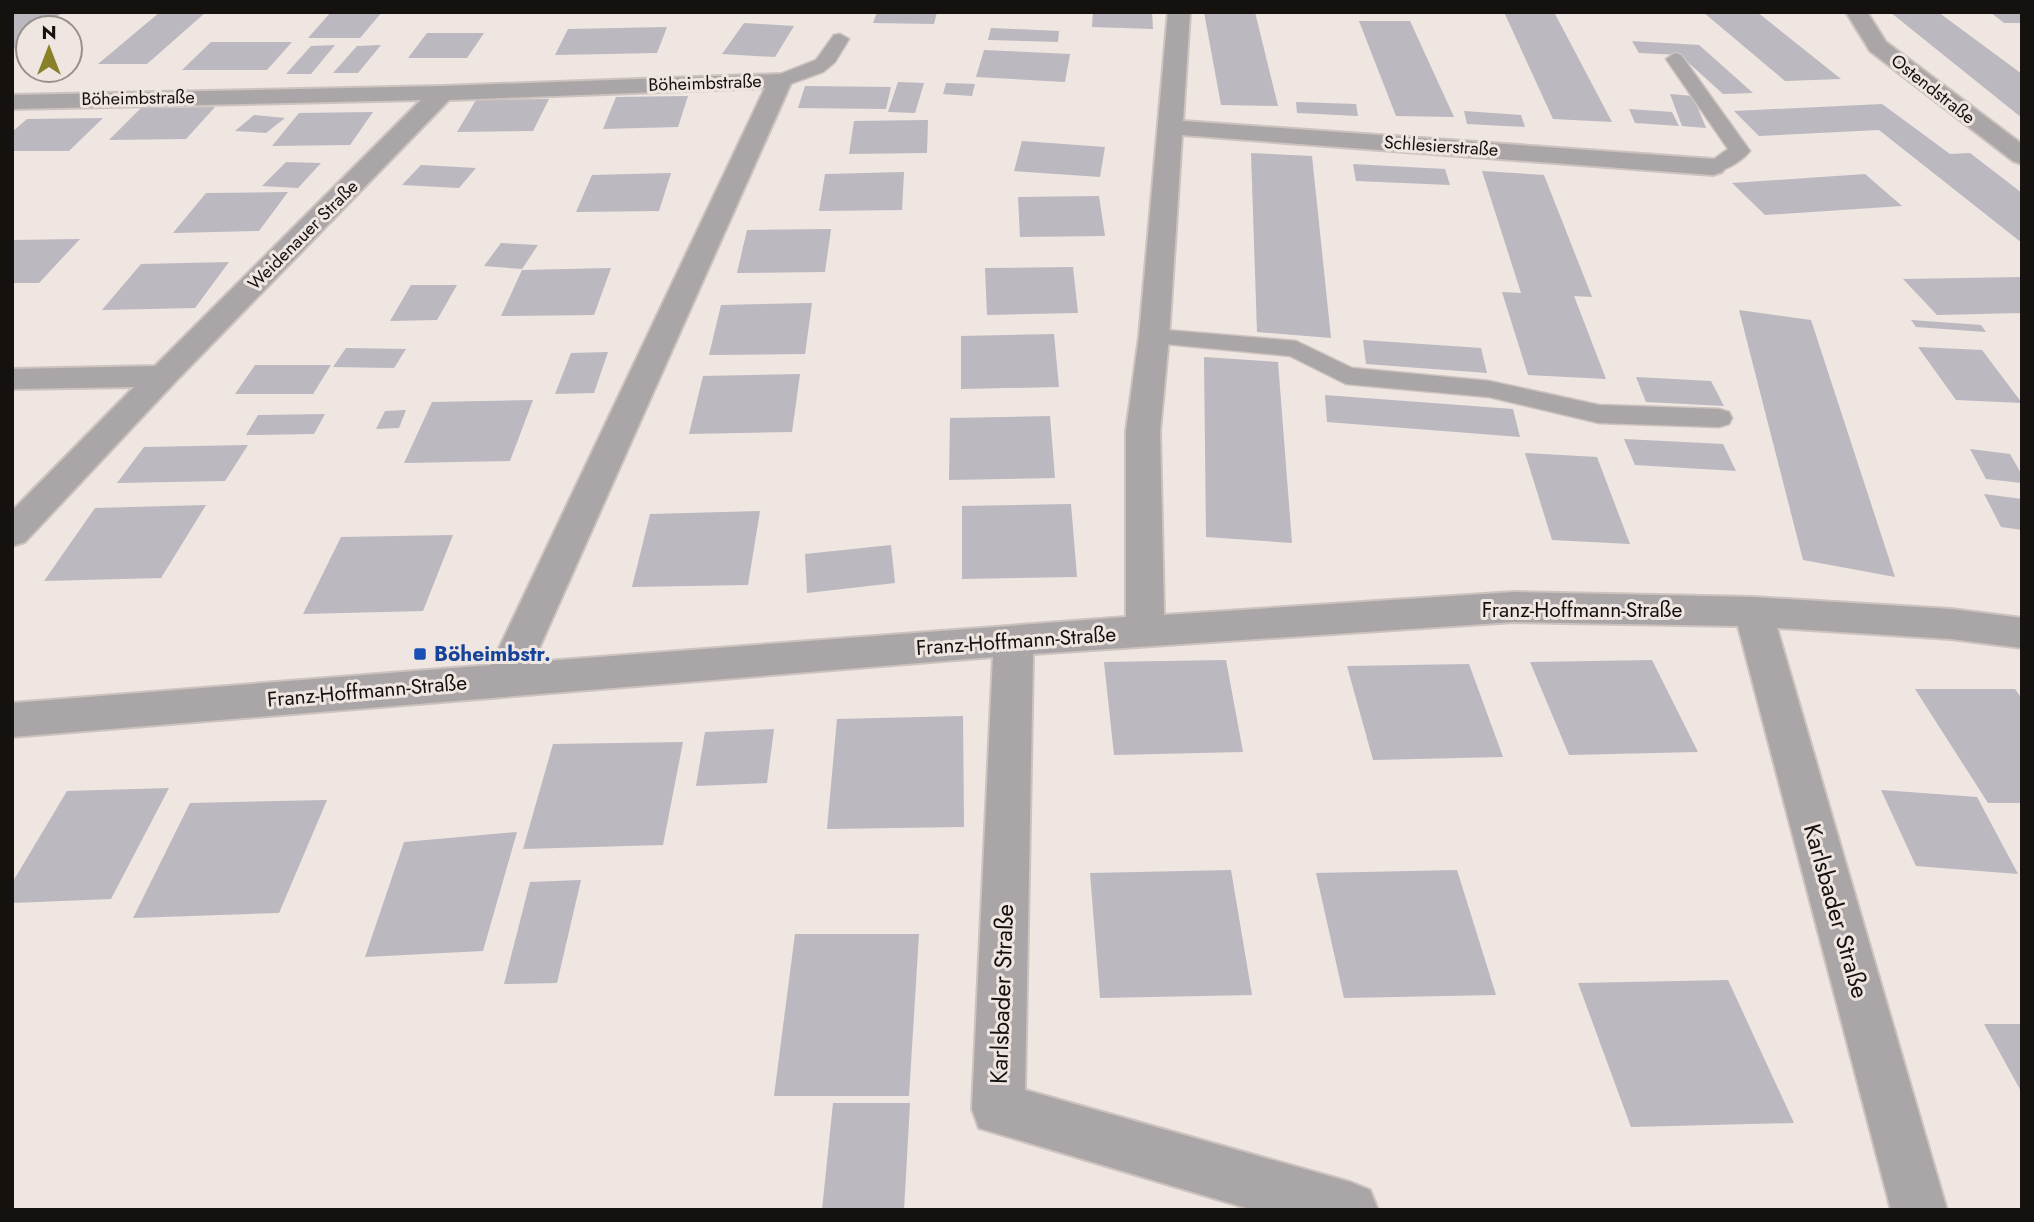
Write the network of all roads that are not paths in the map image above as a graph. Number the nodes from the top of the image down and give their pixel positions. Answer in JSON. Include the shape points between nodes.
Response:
{"nodes":[{"id":1,"x":1179,"y":12,"type":"edge"},
{"id":2,"x":1856,"y":12,"type":"edge"},
{"id":3,"x":840,"y":39,"type":"dead end"},
{"id":4,"x":1675,"y":59,"type":"dead end"},
{"id":5,"x":780,"y":80,"type":"junction"},
{"id":6,"x":442,"y":93,"type":"junction"},
{"id":7,"x":12,"y":102,"type":"edge"},
{"id":8,"x":1169,"y":127,"type":"junction"},
{"id":9,"x":2022,"y":156,"type":"edge"},
{"id":10,"x":1713,"y":167,"type":"joint"},
{"id":11,"x":1154,"y":337,"type":"junction"},
{"id":12,"x":163,"y":376,"type":"junction"},
{"id":13,"x":12,"y":379,"type":"edge"},
{"id":14,"x":1719,"y":418,"type":"dead end"},
{"id":15,"x":12,"y":533,"type":"edge"},
{"id":16,"x":1753,"y":612,"type":"junction"},
{"id":17,"x":1145,"y":632,"type":"junction"},
{"id":18,"x":2022,"y":633,"type":"edge"},
{"id":19,"x":1014,"y":640,"type":"junction"},
{"id":20,"x":505,"y":679,"type":"junction"},
{"id":21,"x":12,"y":720,"type":"edge"},
{"id":22,"x":1350,"y":1210,"type":"edge"},
{"id":23,"x":1919,"y":1210,"type":"edge"}],
"edges":[{"from":1,"to":8,"type":"street"},
{"from":2,"to":9,"type":"street","name":"Ostendstraße","via":[[1878,46]]},
{"from":3,"to":5,"type":"lane","via":[[822,67]]},
{"from":4,"to":10,"type":"lane","via":[[1740,151]]},
{"from":5,"to":6,"type":"street","name":"Böheimbstraße"},
{"from":5,"to":20,"type":"street","name":"Böheimbstraße"},
{"from":6,"to":7,"type":"street","name":"Böheimbstraße"},
{"from":6,"to":12,"type":"street","name":"Weidenauer Straße"},
{"from":8,"to":10,"type":"street","name":"Schlesierstraße"},
{"from":8,"to":11,"type":"street"},
{"from":11,"to":14,"type":"lane","via":[[1296,349],[1346,376],[1489,389],[1600,414]]},
{"from":11,"to":17,"type":"street","via":[[1143,430]]},
{"from":12,"to":13,"type":"street"},
{"from":12,"to":15,"type":"street","name":"Weidenauer Straße"},
{"from":16,"to":17,"type":"street","name":"Franz-Hoffmann-Straße","via":[[1514,607]]},
{"from":16,"to":18,"type":"street","name":"Franz-Hoffmann-Straße"},
{"from":16,"to":23,"type":"street","name":"Karlsbader Straße"},
{"from":17,"to":19,"type":"street","name":"Franz-Hoffmann-Straße"},
{"from":19,"to":20,"type":"street","name":"Franz-Hoffmann-Straße"},
{"from":19,"to":22,"type":"street","name":"Karlsbader Straße","via":[[998,1109]]},
{"from":20,"to":21,"type":"street","name":"Franz-Hoffmann-Straße"}]}
